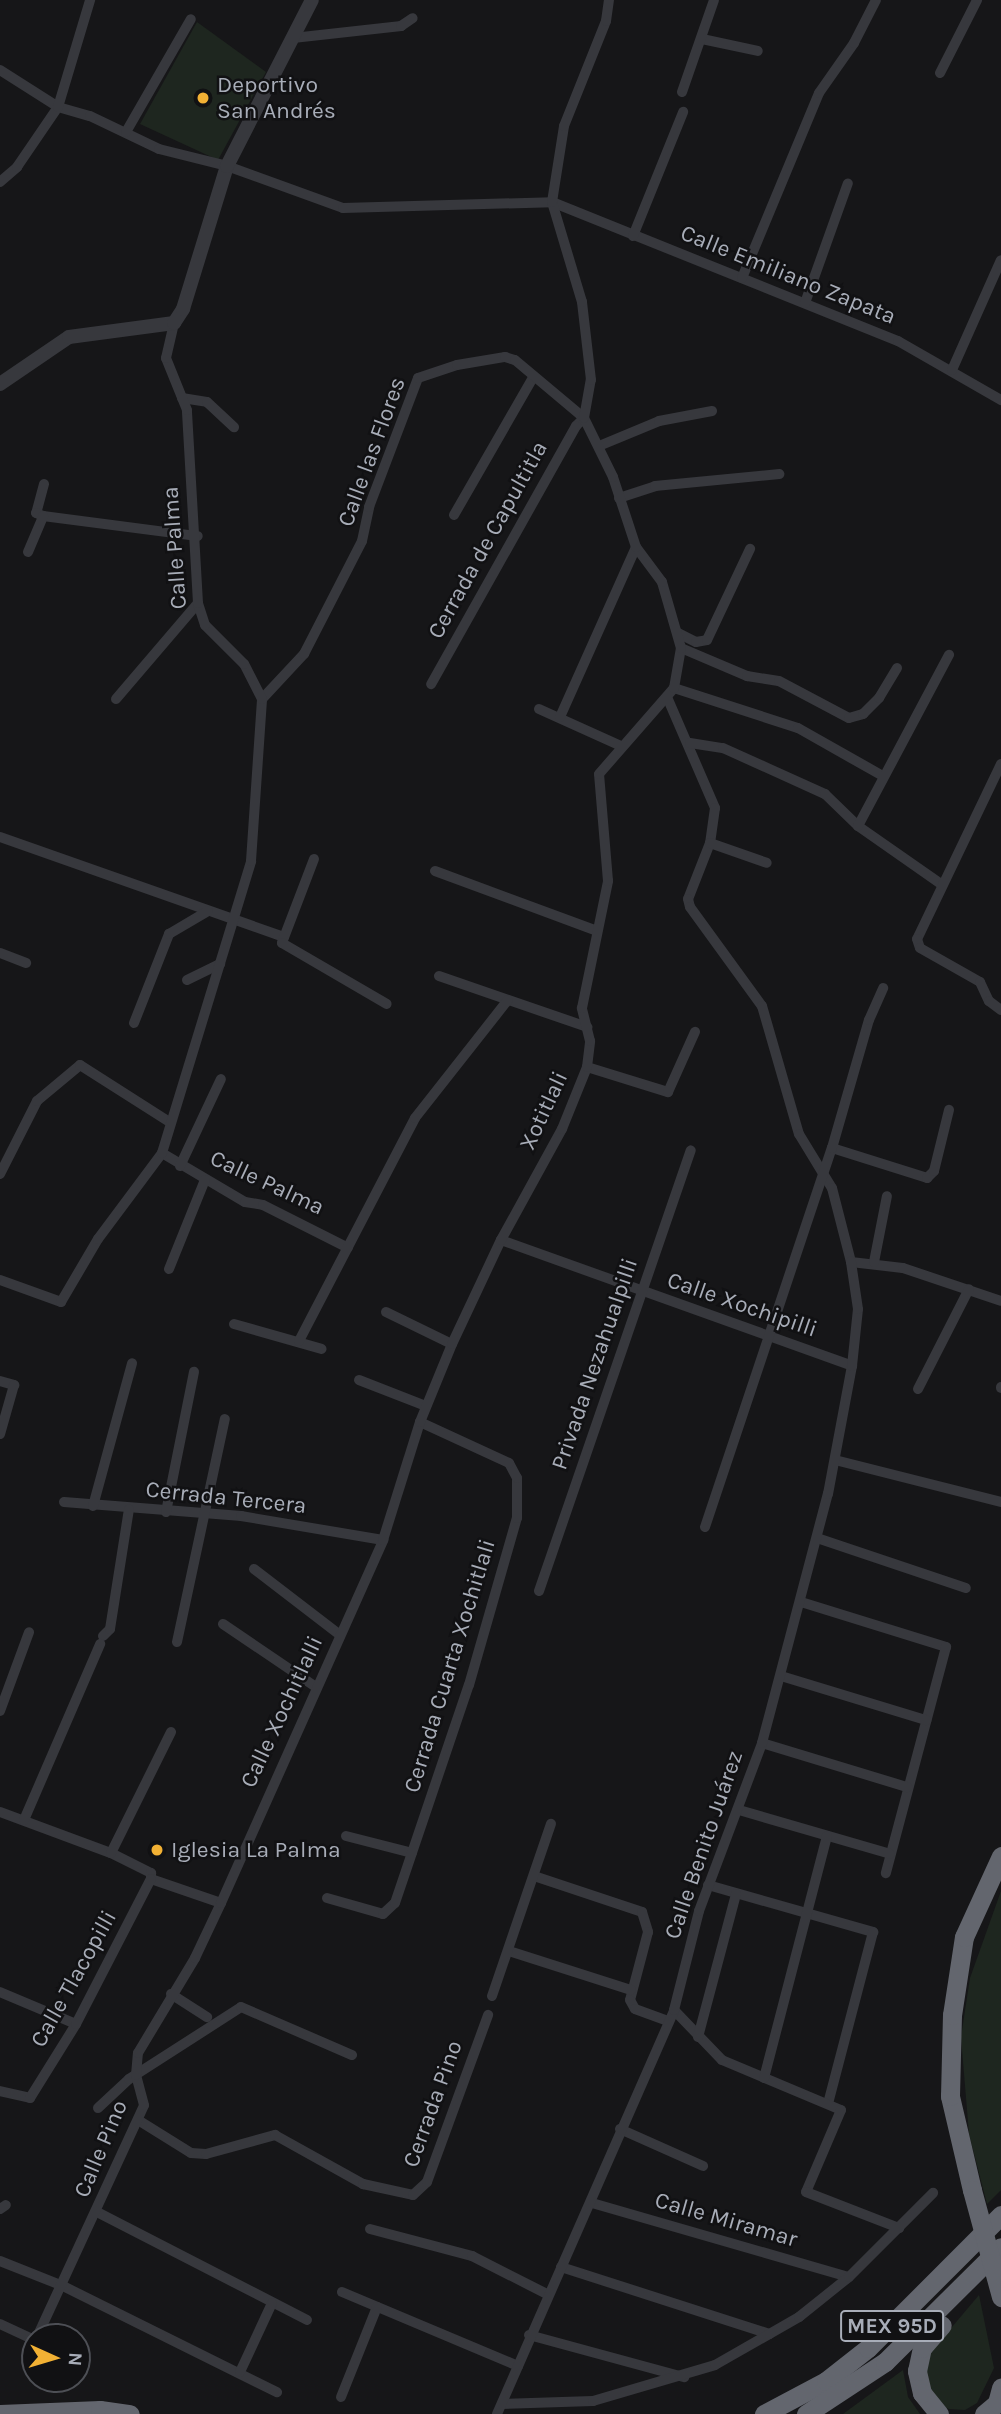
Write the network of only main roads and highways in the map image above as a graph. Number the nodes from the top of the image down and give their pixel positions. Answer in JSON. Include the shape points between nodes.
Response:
{"nodes":[{"id":1,"x":1001,"y":1856,"type":"edge"},
{"id":2,"x":1001,"y":2215,"type":"edge"},
{"id":3,"x":1001,"y":2230,"type":"edge"},
{"id":4,"x":1001,"y":2245,"type":"edge"},
{"id":5,"x":973,"y":2276,"type":"junction"},
{"id":6,"x":1001,"y":2297,"type":"edge"},
{"id":7,"x":1001,"y":2388,"type":"edge"},
{"id":8,"x":0,"y":2414,"type":"edge"},
{"id":9,"x":6,"y":2414,"type":"edge"},
{"id":10,"x":130,"y":2414,"type":"edge"},
{"id":11,"x":145,"y":2414,"type":"edge"},
{"id":12,"x":764,"y":2414,"type":"edge"},
{"id":13,"x":776,"y":2414,"type":"edge"},
{"id":14,"x":800,"y":2414,"type":"edge"},
{"id":15,"x":806,"y":2414,"type":"edge"},
{"id":16,"x":939,"y":2414,"type":"edge"},
{"id":17,"x":984,"y":2414,"type":"edge"}],
"edges":[{"from":1,"to":6,"type":"highway","bridge":true,"via":[[964,1937],[949,2048],[950,2096]]},
{"from":2,"to":12,"type":"highway","number":"MEX 95D","via":[[868,2348],[826,2381]]},
{"from":3,"to":13,"type":"highway","via":[[845,2374]]},
{"from":4,"to":5,"type":"highway","number":"MEX 95D"},
{"from":4,"to":14,"type":"highway","via":[[911,2335]]},
{"from":5,"to":15,"type":"highway","number":"MEX 95D","via":[[885,2362]]},
{"from":5,"to":16,"type":"highway","via":[[968,2293],[919,2356],[918,2381]]},
{"from":7,"to":17,"type":"highway","via":[[997,2403]]},
{"from":8,"to":10,"type":"highway","bridge":true,"via":[[100,2410]]},
{"from":9,"to":11,"type":"highway","via":[[54,2409]]}]}
